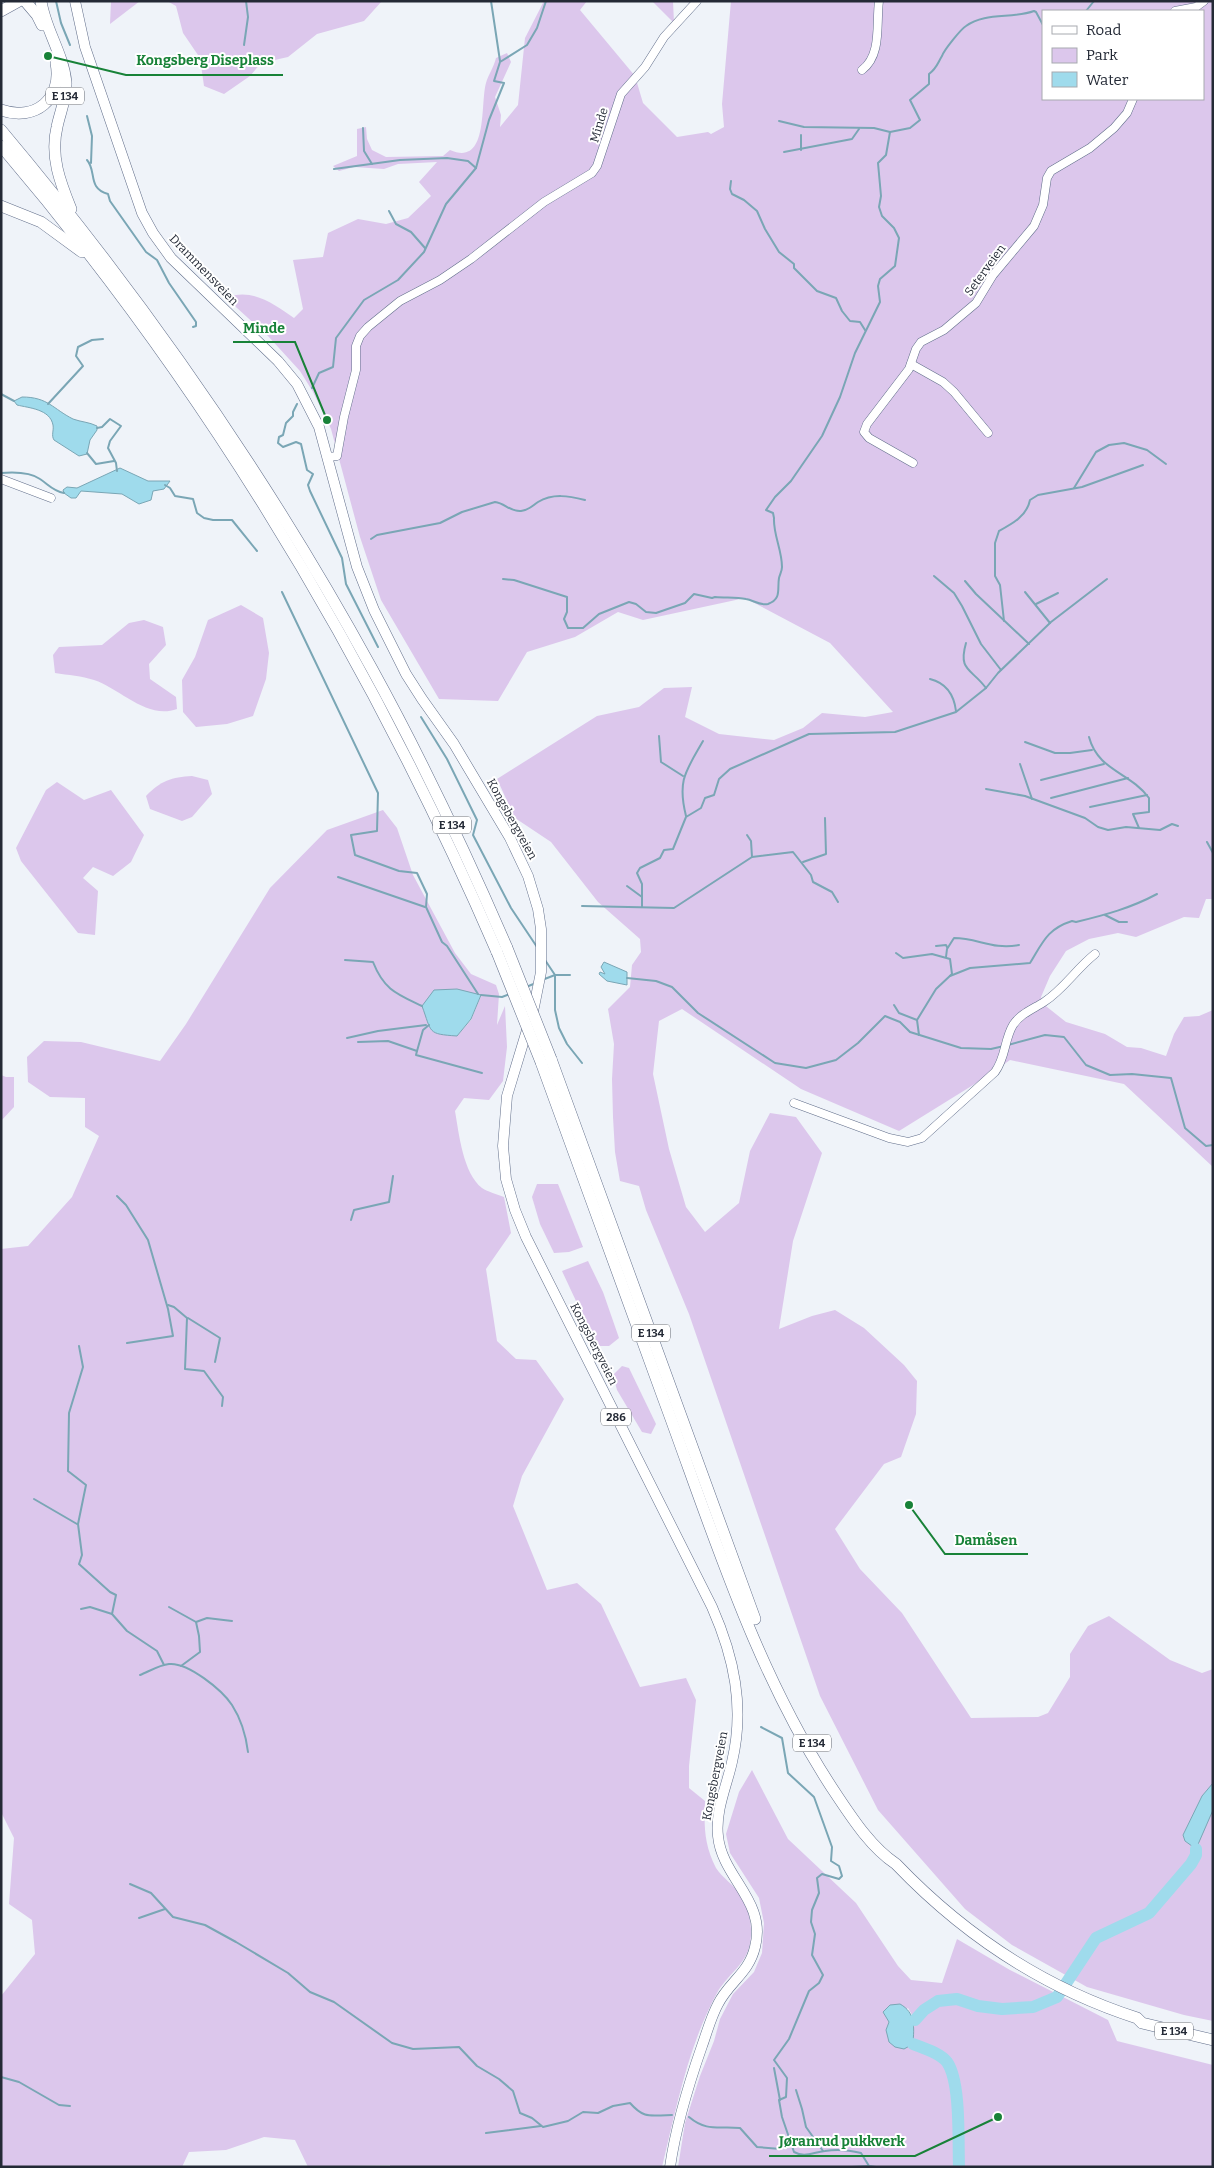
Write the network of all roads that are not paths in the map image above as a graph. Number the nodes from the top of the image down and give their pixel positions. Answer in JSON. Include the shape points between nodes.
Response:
{"nodes":[{"id":1,"x":4,"y":1,"type":"edge"},
{"id":2,"x":25,"y":1,"type":"edge"},
{"id":3,"x":41,"y":1,"type":"edge"},
{"id":4,"x":75,"y":1,"type":"edge"},
{"id":5,"x":697,"y":1,"type":"edge"},
{"id":6,"x":880,"y":1,"type":"edge"},
{"id":7,"x":1204,"y":1,"type":"edge"},
{"id":8,"x":1,"y":4,"type":"edge"},
{"id":9,"x":1180,"y":10,"type":"edge"},
{"id":10,"x":1,"y":11,"type":"edge"},
{"id":11,"x":862,"y":70,"type":"dead end"},
{"id":12,"x":1133,"y":100,"type":"edge"},
{"id":13,"x":1,"y":110,"type":"edge"},
{"id":14,"x":1,"y":130,"type":"edge"},
{"id":15,"x":1,"y":146,"type":"edge"},
{"id":16,"x":1,"y":206,"type":"edge"},
{"id":17,"x":76,"y":221,"type":"junction"},
{"id":18,"x":94,"y":260,"type":"junction"},
{"id":19,"x":911,"y":364,"type":"junction"},
{"id":20,"x":988,"y":433,"type":"dead end"},
{"id":21,"x":332,"y":456,"type":"junction"},
{"id":22,"x":913,"y":464,"type":"dead end"},
{"id":23,"x":1,"y":478,"type":"edge"},
{"id":24,"x":51,"y":498,"type":"dead end"},
{"id":25,"x":406,"y":674,"type":"joint"},
{"id":26,"x":502,"y":950,"type":"junction"},
{"id":27,"x":1095,"y":954,"type":"dead end"},
{"id":28,"x":794,"y":1103,"type":"dead end"},
{"id":29,"x":1137,"y":2018,"type":"junction"},
{"id":30,"x":1213,"y":2033,"type":"edge"},
{"id":31,"x":1213,"y":2040,"type":"edge"},
{"id":32,"x":670,"y":2167,"type":"edge"}],
"edges":[{"from":1,"to":8,"type":"highway"},
{"from":2,"to":10,"type":"highway","number":"E 134"},
{"from":2,"to":13,"type":"highway","number":"E 134","via":[[40,21],[53,52],[57,84],[48,101],[32,112],[18,114]]},
{"from":3,"to":17,"type":"highway","number":"E 134","via":[[42,13],[62,61],[66,81],[55,135],[55,154],[58,176]]},
{"from":4,"to":21,"type":"main road","name":"Drammensveien","number":"286","via":[[81,33],[134,192],[153,233],[171,258],[288,373],[311,410]]},
{"from":5,"to":21,"type":"street","name":"Minde","via":[[621,94],[592,173],[544,202],[471,260],[378,317],[360,336],[356,346],[355,375]]},
{"from":6,"to":11,"type":"street","via":[[874,53]]},
{"from":7,"to":9,"type":"street","via":[[1196,7]]},
{"from":12,"to":19,"type":"street","name":"Seterveien","via":[[1127,113],[1114,128],[1090,148],[1051,171],[1034,226],[993,275],[976,303],[944,330],[921,342]]},
{"from":14,"to":17,"type":"highway","number":"E 134"},
{"from":15,"to":18,"type":"highway","number":"E 134"},
{"from":16,"to":18,"type":"highway","number":"E 134","via":[[41,222]]},
{"from":17,"to":26,"type":"highway","number":"E 134","via":[[195,381],[321,578],[376,676],[453,828]]},
{"from":18,"to":26,"type":"highway","number":"E 134","via":[[209,420],[307,574],[363,672]]},
{"from":19,"to":20,"type":"street","via":[[943,382]]},
{"from":19,"to":22,"type":"street","name":"Seterveien","via":[[876,410],[864,432]]},
{"from":21,"to":25,"type":"main road","name":"Drammensveien","number":"286","via":[[362,580]]},
{"from":23,"to":24,"type":"street"},
{"from":25,"to":32,"type":"main road","name":"Kongsbergveien","number":"286","via":[[454,744],[510,838],[528,876],[538,909],[542,950],[538,987],[509,1088],[504,1121],[506,1178],[515,1210],[712,1607],[730,1651],[737,1683],[738,1725],[718,1834],[725,1862],[753,1908],[756,1945],[751,1962],[715,2009],[681,2111]]},
{"from":26,"to":29,"type":"highway","number":"E 134","bridge":true,"via":[[750,1608],[773,1664],[828,1770],[896,1864],[950,1916],[997,1951],[1042,1978]]},
{"from":27,"to":28,"type":"street","via":[[1056,994],[1016,1022],[1003,1059],[994,1072],[922,1138],[908,1142],[889,1138]]},
{"from":29,"to":30,"type":"highway","number":"E 134"},
{"from":29,"to":31,"type":"highway","number":"E 134","via":[[1142,2023]]}]}
